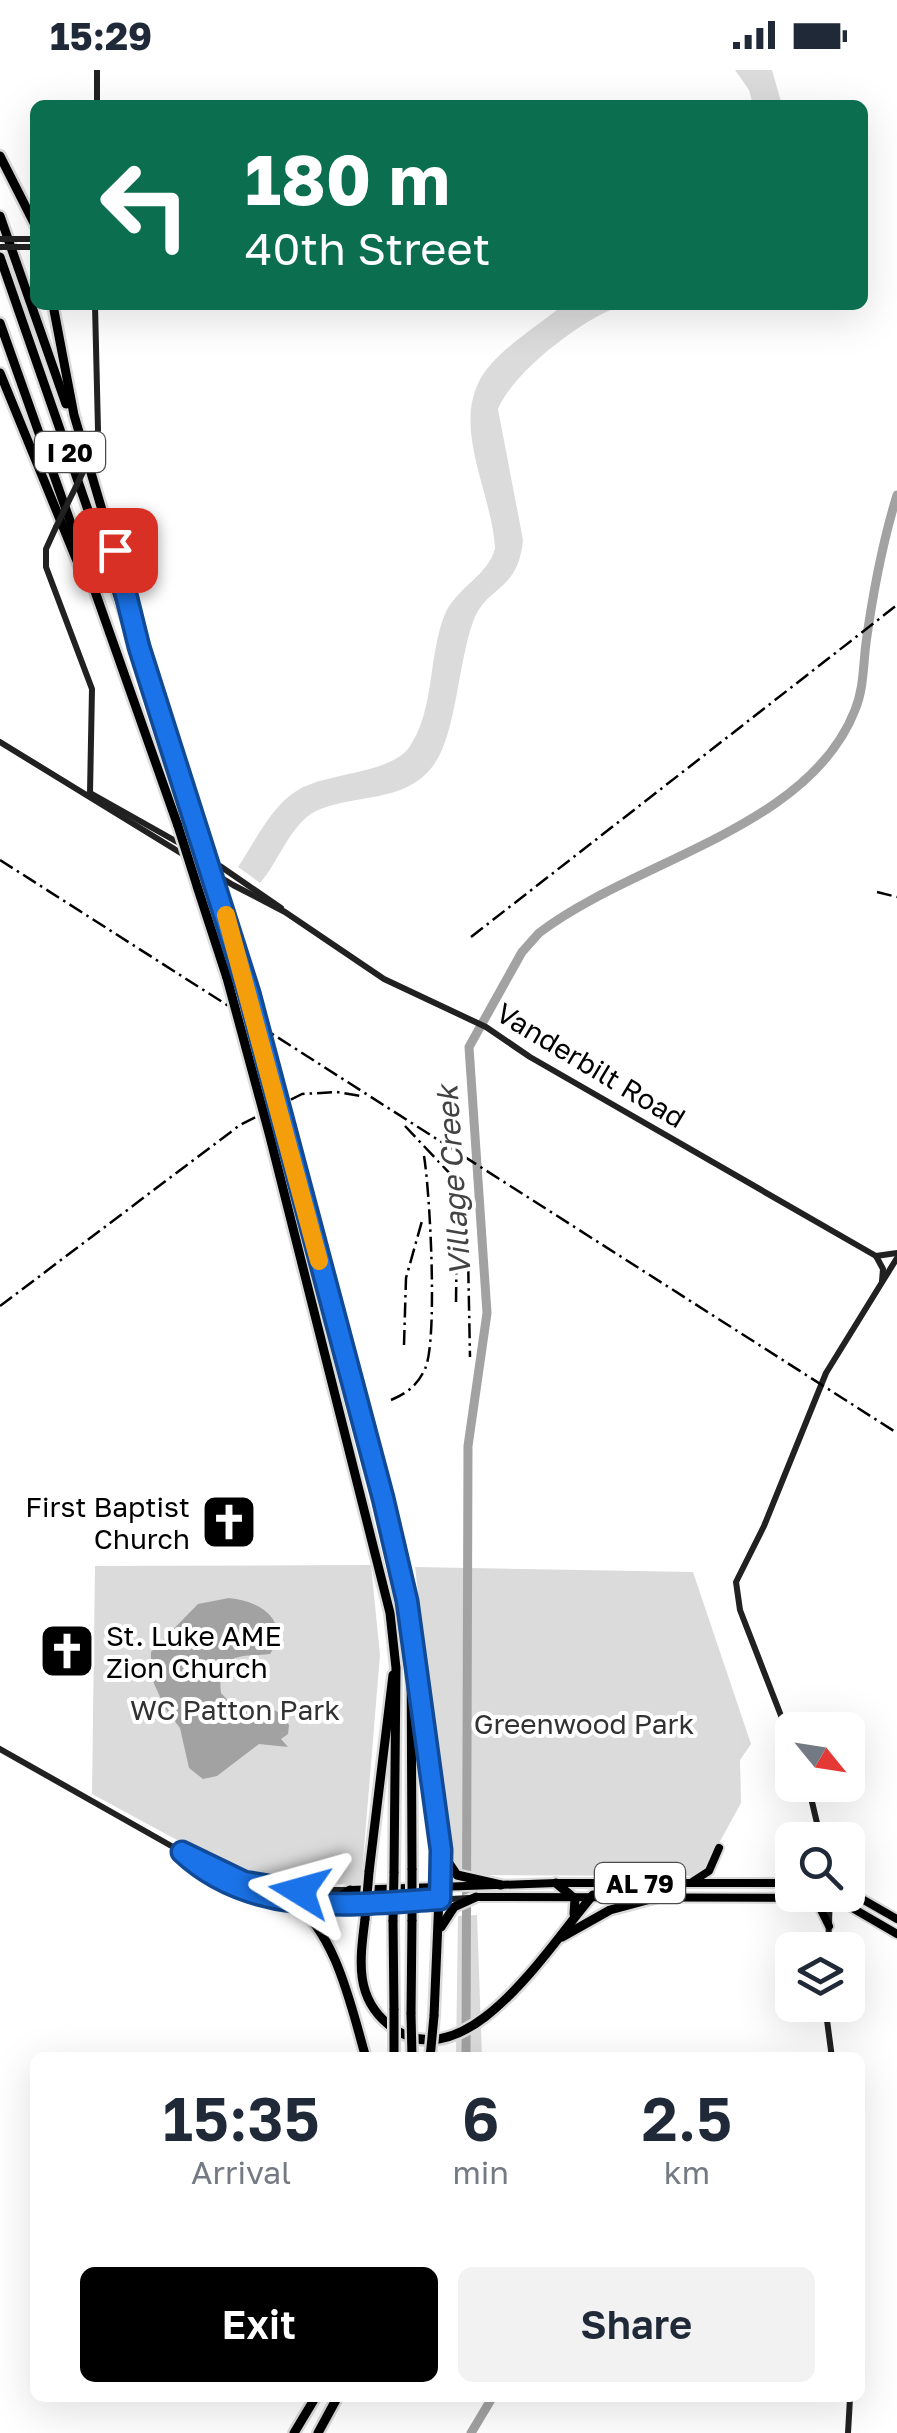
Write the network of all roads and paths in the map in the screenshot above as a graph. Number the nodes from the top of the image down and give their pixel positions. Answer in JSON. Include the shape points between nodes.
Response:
{"nodes":[{"id":1,"x":97,"y":70,"type":"edge"},
{"id":2,"x":96,"y":100,"type":"edge"},
{"id":3,"x":0,"y":156,"type":"edge"},
{"id":4,"x":30,"y":215,"type":"edge"},
{"id":5,"x":0,"y":216,"type":"edge"},
{"id":6,"x":30,"y":240,"type":"edge"},
{"id":7,"x":0,"y":243,"type":"edge"},
{"id":8,"x":16,"y":243,"type":"junction"},
{"id":9,"x":30,"y":246,"type":"edge"},
{"id":10,"x":0,"y":257,"type":"edge"},
{"id":11,"x":30,"y":301,"type":"edge"},
{"id":12,"x":33,"y":310,"type":"edge"},
{"id":13,"x":54,"y":310,"type":"edge"},
{"id":14,"x":95,"y":310,"type":"edge"},
{"id":15,"x":0,"y":323,"type":"edge"},
{"id":16,"x":0,"y":363,"type":"edge"},
{"id":17,"x":0,"y":373,"type":"edge"},
{"id":18,"x":7,"y":390,"type":"junction"},
{"id":19,"x":105,"y":515,"type":"junction"},
{"id":20,"x":139,"y":647,"type":"junction"},
{"id":21,"x":114,"y":649,"type":"junction"},
{"id":22,"x":0,"y":742,"type":"edge"},
{"id":23,"x":90,"y":793,"type":"junction"},
{"id":24,"x":897,"y":1255,"type":"edge"},
{"id":25,"x":876,"y":1256,"type":"junction"},
{"id":26,"x":882,"y":1281,"type":"junction"},
{"id":27,"x":412,"y":1654,"type":"junction"},
{"id":28,"x":396,"y":1668,"type":"junction"},
{"id":29,"x":780,"y":1712,"type":"edge"},
{"id":30,"x":0,"y":1749,"type":"edge"},
{"id":31,"x":718,"y":1848,"type":"dead end"},
{"id":32,"x":441,"y":1850,"type":"junction"},
{"id":33,"x":182,"y":1852,"type":"junction"},
{"id":34,"x":458,"y":1880,"type":"junction"},
{"id":35,"x":691,"y":1882,"type":"junction"},
{"id":36,"x":556,"y":1883,"type":"junction"},
{"id":37,"x":775,"y":1883,"type":"edge"},
{"id":38,"x":501,"y":1886,"type":"joint"},
{"id":39,"x":440,"y":1887,"type":"junction"},
{"id":40,"x":476,"y":1888,"type":"junction"},
{"id":41,"x":350,"y":1890,"type":"junction"},
{"id":42,"x":572,"y":1894,"type":"junction"},
{"id":43,"x":593,"y":1895,"type":"junction"},
{"id":44,"x":662,"y":1896,"type":"junction"},
{"id":45,"x":775,"y":1897,"type":"edge"},
{"id":46,"x":440,"y":1899,"type":"junction"},
{"id":47,"x":460,"y":1900,"type":"junction"},
{"id":48,"x":865,"y":1901,"type":"edge"},
{"id":49,"x":292,"y":1904,"type":"junction"},
{"id":50,"x":329,"y":1904,"type":"junction"},
{"id":51,"x":822,"y":1912,"type":"edge"},
{"id":52,"x":829,"y":1912,"type":"edge"},
{"id":53,"x":857,"y":1912,"type":"edge"},
{"id":54,"x":897,"y":1919,"type":"edge"},
{"id":55,"x":570,"y":1921,"type":"junction"},
{"id":56,"x":829,"y":1926,"type":"junction"},
{"id":57,"x":829,"y":1932,"type":"edge"},
{"id":58,"x":897,"y":1934,"type":"edge"},
{"id":59,"x":326,"y":1937,"type":"junction"},
{"id":60,"x":548,"y":1947,"type":"junction"},
{"id":61,"x":438,"y":1949,"type":"junction"},
{"id":62,"x":827,"y":2022,"type":"edge"},
{"id":63,"x":364,"y":2052,"type":"edge"},
{"id":64,"x":394,"y":2052,"type":"edge"},
{"id":65,"x":412,"y":2052,"type":"edge"},
{"id":66,"x":431,"y":2052,"type":"edge"},
{"id":67,"x":831,"y":2052,"type":"edge"},
{"id":68,"x":313,"y":2402,"type":"edge"},
{"id":69,"x":336,"y":2402,"type":"edge"},
{"id":70,"x":850,"y":2402,"type":"edge"},
{"id":71,"x":294,"y":2433,"type":"edge"},
{"id":72,"x":318,"y":2433,"type":"edge"},
{"id":73,"x":848,"y":2433,"type":"edge"}],
"edges":[{"from":1,"to":2,"type":"street"},
{"from":3,"to":4,"type":"highway"},
{"from":5,"to":11,"type":"highway"},
{"from":6,"to":8,"type":"street"},
{"from":7,"to":8,"type":"street","bridge":true},
{"from":8,"to":9,"type":"street"},
{"from":10,"to":20,"type":"highway","number":"I 20"},
{"from":12,"to":19,"type":"highway"},
{"from":13,"to":19,"type":"highway","via":[[70,402]]},
{"from":14,"to":23,"type":"street","bridge":true,"via":[[98,430],[46,549],[46,567],[92,689]]},
{"from":15,"to":21,"type":"highway","number":"I 20"},
{"from":16,"to":18,"type":"highway"},
{"from":17,"to":18,"type":"highway"},
{"from":18,"to":21,"type":"highway"},
{"from":19,"to":20,"type":"highway"},
{"from":20,"to":27,"type":"highway","number":"I 20","bridge":true,"via":[[224,906],[285,1124],[407,1601]]},
{"from":21,"to":28,"type":"highway","number":"I 20","bridge":true,"via":[[227,978],[383,1580]]},
{"from":22,"to":23,"type":"street","name":"Vanderbilt Road"},
{"from":23,"to":25,"type":"street","name":"Vanderbilt Road","via":[[384,979],[486,1027]]},
{"from":24,"to":25,"type":"street"},
{"from":24,"to":26,"type":"street"},
{"from":25,"to":26,"type":"street"},
{"from":26,"to":29,"type":"street","via":[[826,1373],[736,1582],[740,1610]]},
{"from":27,"to":32,"type":"highway"},
{"from":27,"to":65,"type":"highway","number":"I 20","bridge":true},
{"from":28,"to":60,"type":"highway","bridge":true,"via":[[388,1691],[360,1962],[371,2006],[401,2034],[456,2037],[476,2027]]},
{"from":28,"to":64,"type":"highway","number":"I 20","bridge":true},
{"from":30,"to":33,"type":"street"},
{"from":31,"to":35,"type":"main road","via":[[709,1871]]},
{"from":32,"to":34,"type":"highway"},
{"from":32,"to":39,"type":"highway"},
{"from":33,"to":41,"type":"street","via":[[244,1882],[283,1890]]},
{"from":33,"to":49,"type":"street","via":[[246,1890]]},
{"from":34,"to":39,"type":"main road"},
{"from":34,"to":40,"type":"highway"},
{"from":35,"to":36,"type":"main road","number":"AL 79"},
{"from":35,"to":37,"type":"main road","number":"AL 79"},
{"from":36,"to":38,"type":"main road","number":"AL 79"},
{"from":36,"to":42,"type":"highway"},
{"from":38,"to":40,"type":"highway"},
{"from":39,"to":41,"type":"main road"},
{"from":39,"to":46,"type":"highway"},
{"from":40,"to":42,"type":"main road","number":"AL 79"},
{"from":40,"to":47,"type":"highway"},
{"from":41,"to":50,"type":"highway"},
{"from":42,"to":43,"type":"main road","number":"AL 79"},
{"from":42,"to":55,"type":"highway","via":[[577,1905]]},
{"from":43,"to":44,"type":"main road","number":"AL 79"},
{"from":43,"to":55,"type":"highway"},
{"from":44,"to":45,"type":"main road","number":"AL 79"},
{"from":44,"to":60,"type":"highway","via":[[610,1910]]},
{"from":46,"to":47,"type":"street"},
{"from":46,"to":50,"type":"street"},
{"from":46,"to":61,"type":"highway"},
{"from":47,"to":61,"type":"highway","via":[[445,1917]]},
{"from":48,"to":54,"type":"main road"},
{"from":49,"to":50,"type":"street"},
{"from":49,"to":59,"type":"highway"},
{"from":50,"to":59,"type":"highway"},
{"from":51,"to":56,"type":"main road"},
{"from":52,"to":56,"type":"street"},
{"from":53,"to":58,"type":"main road","number":"AL 79"},
{"from":55,"to":60,"type":"highway"},
{"from":56,"to":57,"type":"street"},
{"from":59,"to":63,"type":"highway"},
{"from":61,"to":66,"type":"highway","bridge":true},
{"from":62,"to":67,"type":"street"},
{"from":68,"to":71,"type":"highway"},
{"from":69,"to":72,"type":"highway"},
{"from":70,"to":73,"type":"street"}]}
